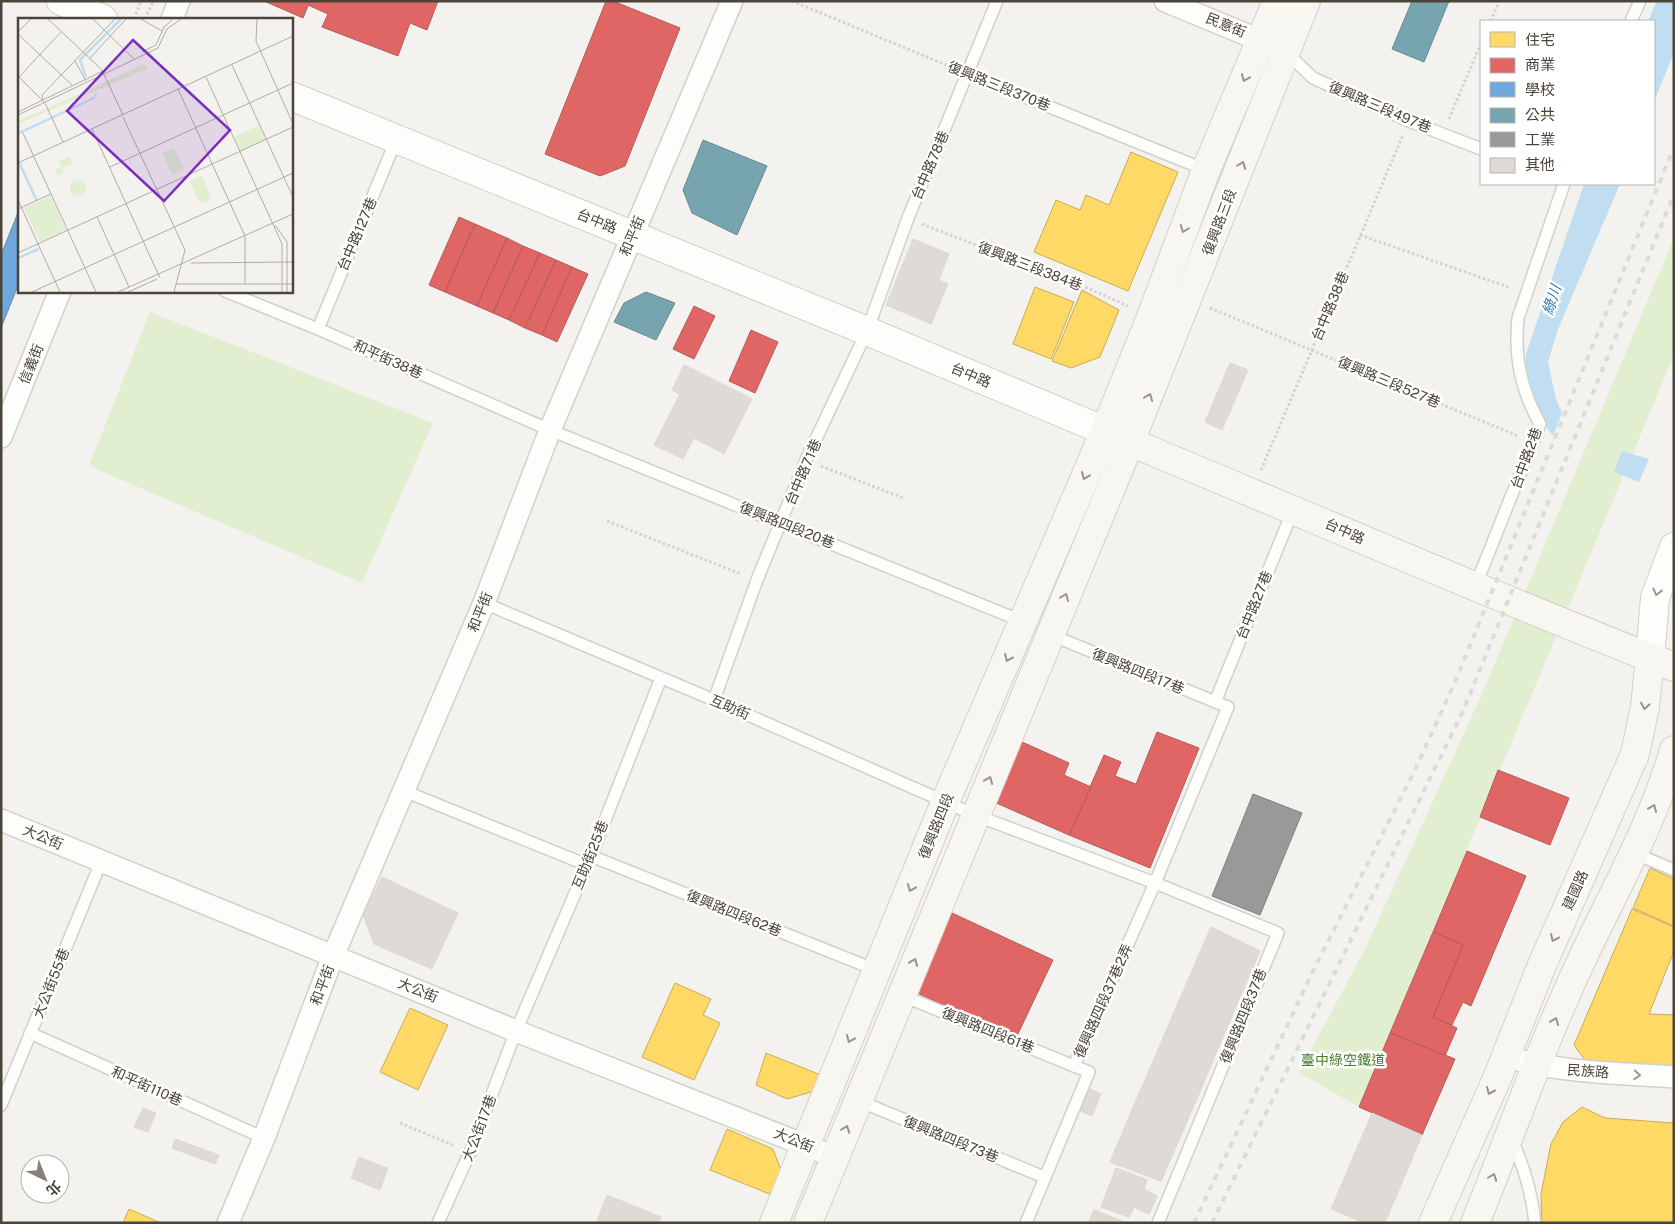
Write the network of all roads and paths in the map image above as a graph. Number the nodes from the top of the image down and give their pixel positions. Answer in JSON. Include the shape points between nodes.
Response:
{"nodes":[{"id":1,"x":61,"y":1,"type":"edge"},
{"id":2,"x":141,"y":1,"type":"edge"},
{"id":3,"x":153,"y":1,"type":"edge"},
{"id":4,"x":179,"y":1,"type":"edge"},
{"id":5,"x":732,"y":1,"type":"edge"},
{"id":6,"x":792,"y":1,"type":"edge"},
{"id":7,"x":997,"y":1,"type":"edge"},
{"id":8,"x":1165,"y":1,"type":"edge"},
{"id":9,"x":1277,"y":1,"type":"edge"},
{"id":10,"x":1306,"y":1,"type":"edge"},
{"id":11,"x":1499,"y":1,"type":"edge"},
{"id":12,"x":1640,"y":1,"type":"edge"},
{"id":13,"x":101,"y":18,"type":"edge"},
{"id":14,"x":134,"y":18,"type":"edge"},
{"id":15,"x":145,"y":18,"type":"edge"},
{"id":16,"x":172,"y":18,"type":"edge"},
{"id":17,"x":1491,"y":20,"type":"edge"},
{"id":18,"x":1631,"y":20,"type":"edge"},
{"id":19,"x":1261,"y":40,"type":"junction"},
{"id":20,"x":1480,"y":45,"type":"edge"},
{"id":21,"x":1286,"y":52,"type":"junction"},
{"id":22,"x":968,"y":74,"type":"junction"},
{"id":23,"x":292,"y":96,"type":"edge"},
{"id":24,"x":1409,"y":121,"type":"junction"},
{"id":25,"x":1443,"y":133,"type":"junction"},
{"id":26,"x":396,"y":140,"type":"junction"},
{"id":27,"x":1480,"y":149,"type":"edge"},
{"id":28,"x":1206,"y":170,"type":"junction"},
{"id":29,"x":1563,"y":185,"type":"edge"},
{"id":30,"x":908,"y":218,"type":"junction"},
{"id":31,"x":632,"y":235,"type":"junction"},
{"id":32,"x":1360,"y":235,"type":"junction"},
{"id":33,"x":60,"y":292,"type":"edge"},
{"id":34,"x":227,"y":292,"type":"edge"},
{"id":35,"x":1525,"y":293,"type":"junction"},
{"id":36,"x":1189,"y":299,"type":"junction"},
{"id":37,"x":1151,"y":317,"type":"junction"},
{"id":38,"x":318,"y":329,"type":"junction"},
{"id":39,"x":867,"y":331,"type":"junction"},
{"id":40,"x":1312,"y":349,"type":"junction"},
{"id":41,"x":550,"y":430,"type":"junction"},
{"id":42,"x":1104,"y":431,"type":"junction"},
{"id":43,"x":1,"y":437,"type":"edge"},
{"id":44,"x":1130,"y":442,"type":"junction"},
{"id":45,"x":1534,"y":442,"type":"junction"},
{"id":46,"x":806,"y":460,"type":"junction"},
{"id":47,"x":1251,"y":491,"type":"junction"},
{"id":48,"x":903,"y":498,"type":"dead end"},
{"id":49,"x":1294,"y":508,"type":"junction"},
{"id":50,"x":606,"y":521,"type":"dead end"},
{"id":51,"x":782,"y":523,"type":"junction"},
{"id":52,"x":1674,"y":547,"type":"edge"},
{"id":53,"x":757,"y":580,"type":"junction"},
{"id":54,"x":1474,"y":587,"type":"junction"},
{"id":55,"x":484,"y":603,"type":"junction"},
{"id":56,"x":1024,"y":622,"type":"junction"},
{"id":57,"x":1049,"y":635,"type":"junction"},
{"id":58,"x":1662,"y":662,"type":"edge"},
{"id":59,"x":661,"y":678,"type":"junction"},
{"id":60,"x":714,"y":700,"type":"junction"},
{"id":61,"x":1215,"y":702,"type":"junction"},
{"id":62,"x":1674,"y":750,"type":"edge"},
{"id":63,"x":404,"y":791,"type":"junction"},
{"id":64,"x":946,"y":800,"type":"junction"},
{"id":65,"x":975,"y":815,"type":"junction"},
{"id":66,"x":1,"y":820,"type":"edge"},
{"id":67,"x":1634,"y":853,"type":"junction"},
{"id":68,"x":589,"y":860,"type":"junction"},
{"id":69,"x":101,"y":862,"type":"junction"},
{"id":70,"x":1674,"y":870,"type":"edge"},
{"id":71,"x":1155,"y":883,"type":"junction"},
{"id":72,"x":333,"y":956,"type":"junction"},
{"id":73,"x":878,"y":971,"type":"junction"},
{"id":74,"x":901,"y":995,"type":"junction"},
{"id":75,"x":516,"y":1031,"type":"junction"},
{"id":76,"x":30,"y":1033,"type":"junction"},
{"id":77,"x":1504,"y":1056,"type":"junction"},
{"id":78,"x":1074,"y":1066,"type":"junction"},
{"id":79,"x":1537,"y":1066,"type":"junction"},
{"id":80,"x":1674,"y":1077,"type":"edge"},
{"id":81,"x":857,"y":1100,"type":"junction"},
{"id":82,"x":1,"y":1104,"type":"edge"},
{"id":83,"x":400,"y":1123,"type":"dead end"},
{"id":84,"x":1510,"y":1134,"type":"junction"},
{"id":85,"x":264,"y":1138,"type":"junction"},
{"id":86,"x":806,"y":1144,"type":"junction"},
{"id":87,"x":470,"y":1152,"type":"junction"},
{"id":88,"x":835,"y":1157,"type":"junction"},
{"id":89,"x":1044,"y":1177,"type":"junction"},
{"id":90,"x":228,"y":1223,"type":"edge"},
{"id":91,"x":438,"y":1223,"type":"edge"},
{"id":92,"x":774,"y":1223,"type":"edge"},
{"id":93,"x":808,"y":1223,"type":"edge"},
{"id":94,"x":1026,"y":1223,"type":"edge"},
{"id":95,"x":1158,"y":1223,"type":"edge"},
{"id":96,"x":1433,"y":1223,"type":"edge"},
{"id":97,"x":1475,"y":1223,"type":"edge"},
{"id":98,"x":1535,"y":1223,"type":"edge"}],
"edges":[{"from":1,"to":13,"type":"street"},
{"from":2,"to":14,"type":"path"},
{"from":3,"to":15,"type":"path"},
{"from":4,"to":16,"type":"street"},
{"from":5,"to":31,"type":"street","name":"和平街"},
{"from":6,"to":22,"type":"path","name":"復興路三段370巷"},
{"from":7,"to":22,"type":"lane","name":"台中路78巷"},
{"from":8,"to":19,"type":"street","name":"民意街"},
{"from":9,"to":19,"type":"main road"},
{"from":10,"to":21,"type":"main road","name":"復興路三段"},
{"from":11,"to":17,"type":"path"},
{"from":12,"to":18,"type":"lane"},
{"from":19,"to":21,"type":"street","name":"民意街"},
{"from":19,"to":28,"type":"main road","one_way":true},
{"from":20,"to":25,"type":"path"},
{"from":21,"to":24,"type":"lane","name":"復興路三段497巷","via":[[1313,78]]},
{"from":36,"to":21,"type":"main road","name":"復興路三段","one_way":true},
{"from":22,"to":28,"type":"lane","name":"復興路三段370巷"},
{"from":22,"to":30,"type":"lane","name":"台中路78巷"},
{"from":23,"to":26,"type":"street","name":"台中路"},
{"from":24,"to":25,"type":"lane","name":"復興路三段497巷"},
{"from":24,"to":32,"type":"path","name":"台中路38巷"},
{"from":25,"to":27,"type":"lane","name":"復興路三段497巷"},
{"from":26,"to":31,"type":"street","name":"台中路"},
{"from":26,"to":38,"type":"lane","name":"台中路127巷"},
{"from":28,"to":37,"type":"main road","one_way":true},
{"from":29,"to":35,"type":"lane","name":"台中路2巷"},
{"from":30,"to":37,"type":"path","name":"復興路三段384巷","via":[[1092,290]]},
{"from":30,"to":39,"type":"lane","name":"台中路78巷"},
{"from":31,"to":39,"type":"street","name":"台中路"},
{"from":31,"to":41,"type":"street","name":"和平街"},
{"from":32,"to":35,"type":"path"},
{"from":32,"to":40,"type":"path","name":"台中路38巷"},
{"from":33,"to":43,"type":"street","name":"信義街"},
{"from":34,"to":38,"type":"lane","name":"和平街38巷"},
{"from":35,"to":45,"type":"lane","name":"台中路2巷","via":[[1518,318],[1516,346],[1522,382],[1540,424]]},
{"from":36,"to":40,"type":"path","name":"復興路三段527巷"},
{"from":44,"to":36,"type":"main road","name":"復興路三段","one_way":true},
{"from":37,"to":42,"type":"main road"},
{"from":38,"to":41,"type":"lane","name":"和平街38巷"},
{"from":39,"to":42,"type":"street","name":"台中路"},
{"from":39,"to":46,"type":"lane","name":"台中路71巷"},
{"from":40,"to":45,"type":"path","name":"復興路三段527巷"},
{"from":40,"to":47,"type":"path","name":"台中路38巷"},
{"from":41,"to":51,"type":"lane","name":"復興路四段20巷"},
{"from":41,"to":55,"type":"street","name":"和平街"},
{"from":42,"to":44,"type":"main road","name":"台中路"},
{"from":42,"to":56,"type":"main road","name":"復興路四段","one_way":true},
{"from":44,"to":47,"type":"main road","name":"台中路"},
{"from":57,"to":44,"type":"main road","one_way":true},
{"from":45,"to":54,"type":"lane","name":"台中路2巷"},
{"from":46,"to":48,"type":"path"},
{"from":46,"to":51,"type":"lane","name":"台中路71巷"},
{"from":47,"to":49,"type":"main road","name":"台中路"},
{"from":49,"to":54,"type":"main road","name":"台中路"},
{"from":49,"to":61,"type":"lane","name":"台中路27巷"},
{"from":50,"to":53,"type":"path"},
{"from":51,"to":53,"type":"lane","name":"台中路71巷"},
{"from":51,"to":56,"type":"lane","name":"復興路四段20巷"},
{"from":52,"to":58,"type":"street","name":"建國路","one_way":true,"via":[[1655,598]]},
{"from":53,"to":60,"type":"lane","name":"台中路71巷"},
{"from":54,"to":58,"type":"main road","name":"台中路"},
{"from":55,"to":59,"type":"lane","name":"互助街"},
{"from":55,"to":63,"type":"street","name":"和平街"},
{"from":56,"to":64,"type":"main road","name":"復興路四段","one_way":true},
{"from":57,"to":61,"type":"lane","name":"復興路四段17巷"},
{"from":65,"to":57,"type":"main road","one_way":true},
{"from":58,"to":77,"type":"main road","name":"建國路","one_way":true,"via":[[1645,706],[1635,754]]},
{"from":59,"to":60,"type":"lane","name":"互助街"},
{"from":59,"to":68,"type":"lane","name":"互助街25巷"},
{"from":60,"to":64,"type":"lane","name":"互助街"},
{"from":61,"to":71,"type":"lane","name":"復興路四段17巷","via":[[1228,707]]},
{"from":67,"to":62,"type":"main road","one_way":true},
{"from":63,"to":68,"type":"lane","name":"復興路四段62巷"},
{"from":63,"to":72,"type":"street","name":"和平街"},
{"from":64,"to":65,"type":"lane","name":"互助街"},
{"from":64,"to":73,"type":"main road","name":"復興路四段","one_way":true},
{"from":65,"to":71,"type":"lane","name":"復興路四段37巷"},
{"from":74,"to":65,"type":"main road","one_way":true},
{"from":66,"to":69,"type":"street","name":"大公街"},
{"from":67,"to":70,"type":"lane"},
{"from":79,"to":67,"type":"main road","one_way":true,"via":[[1565,996]]},
{"from":68,"to":73,"type":"lane","name":"復興路四段62巷"},
{"from":68,"to":75,"type":"lane","name":"互助街25巷"},
{"from":69,"to":72,"type":"street","name":"大公街"},
{"from":69,"to":76,"type":"lane","name":"大公街55巷"},
{"from":71,"to":78,"type":"lane","name":"復興路四段37巷2弄"},
{"from":71,"to":95,"type":"lane","name":"復興路四段37巷","via":[[1278,933]]},
{"from":72,"to":75,"type":"street","name":"大公街"},
{"from":72,"to":85,"type":"street","name":"和平街"},
{"from":73,"to":86,"type":"main road","name":"復興路四段","one_way":true},
{"from":74,"to":78,"type":"lane","name":"復興路四段61巷"},
{"from":74,"to":81,"type":"main road"},
{"from":75,"to":86,"type":"street","name":"大公街"},
{"from":75,"to":87,"type":"lane","name":"大公街17巷"},
{"from":76,"to":82,"type":"lane","name":"大公街55巷"},
{"from":76,"to":85,"type":"lane","name":"和平街110巷"},
{"from":77,"to":79,"type":"street","name":"民族路"},
{"from":77,"to":96,"type":"main road","name":"建國路","one_way":true},
{"from":78,"to":89,"type":"lane","name":"復興路四段37巷2弄","via":[[1089,1072]]},
{"from":79,"to":80,"type":"street","name":"民族路","one_way":true},
{"from":79,"to":84,"type":"main road"},
{"from":88,"to":81,"type":"main road","one_way":true},
{"from":81,"to":89,"type":"lane","name":"復興路四段73巷"},
{"from":83,"to":87,"type":"path"},
{"from":97,"to":84,"type":"main road","one_way":true},
{"from":84,"to":98,"type":"lane","via":[[1523,1163]]},
{"from":85,"to":90,"type":"street","name":"和平街"},
{"from":86,"to":88,"type":"street","name":"大公街"},
{"from":86,"to":92,"type":"main road","name":"復興路四段"},
{"from":87,"to":91,"type":"lane","name":"大公街17巷"},
{"from":88,"to":93,"type":"main road"},
{"from":89,"to":94,"type":"lane","name":"復興路四段37巷2弄"}]}
